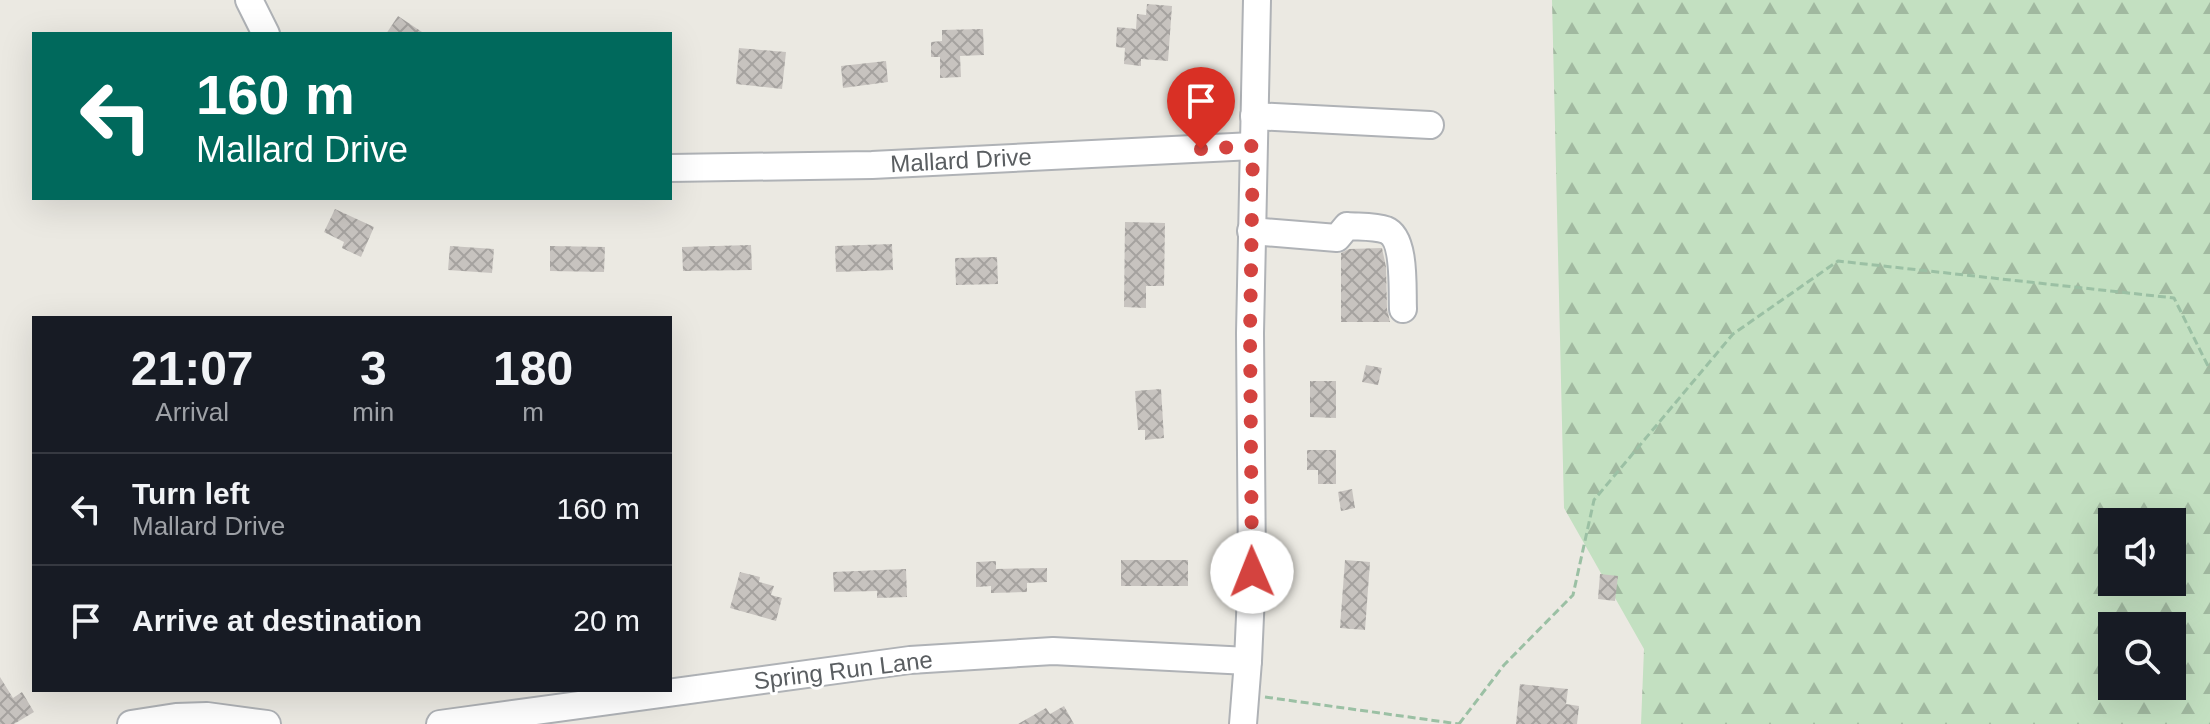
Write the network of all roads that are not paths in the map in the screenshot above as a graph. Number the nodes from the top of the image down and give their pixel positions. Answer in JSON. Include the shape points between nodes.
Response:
{"nodes":[{"id":1,"x":249,"y":0,"type":"edge"},
{"id":2,"x":1257,"y":0,"type":"edge"},
{"id":3,"x":265,"y":32,"type":"edge"},
{"id":4,"x":1254,"y":116,"type":"junction"},
{"id":5,"x":1430,"y":125,"type":"dead end"},
{"id":6,"x":1253,"y":146,"type":"junction"},
{"id":7,"x":672,"y":168,"type":"edge"},
{"id":8,"x":1251,"y":231,"type":"junction"},
{"id":9,"x":1403,"y":309,"type":"dead end"},
{"id":10,"x":1248,"y":661,"type":"junction"},
{"id":11,"x":131,"y":724,"type":"edge"},
{"id":12,"x":267,"y":724,"type":"edge"},
{"id":13,"x":440,"y":724,"type":"edge"},
{"id":14,"x":1243,"y":724,"type":"edge"}],
"edges":[{"from":1,"to":3,"type":"street"},
{"from":2,"to":4,"type":"street"},
{"from":4,"to":5,"type":"street"},
{"from":4,"to":6,"type":"street"},
{"from":6,"to":7,"type":"street","name":"Mallard Drive","via":[[872,165]]},
{"from":6,"to":8,"type":"street"},
{"from":8,"to":9,"type":"street","via":[[1337,238],[1347,226],[1391,233],[1400,246]]},
{"from":8,"to":10,"type":"street"},
{"from":10,"to":13,"type":"street","name":"Spring Run Lane","via":[[1053,651],[910,660]]},
{"from":10,"to":14,"type":"street"},
{"from":11,"to":12,"type":"street","via":[[207,716]]}]}
